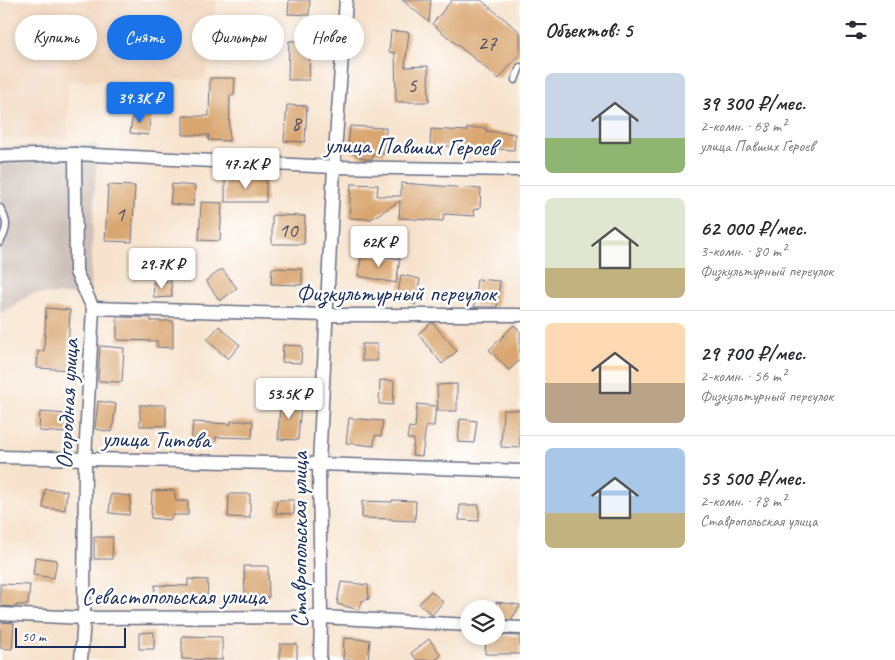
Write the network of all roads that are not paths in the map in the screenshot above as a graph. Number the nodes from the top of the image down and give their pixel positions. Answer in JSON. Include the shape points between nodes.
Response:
{"nodes":[{"id":1,"x":346,"y":0,"type":"edge"},
{"id":2,"x":520,"y":67,"type":"edge"},
{"id":3,"x":514,"y":80,"type":"dead end"},
{"id":4,"x":75,"y":154,"type":"junction"},
{"id":5,"x":0,"y":156,"type":"edge"},
{"id":6,"x":334,"y":167,"type":"junction"},
{"id":7,"x":520,"y":170,"type":"edge"},
{"id":8,"x":0,"y":208,"type":"edge"},
{"id":9,"x":0,"y":242,"type":"edge"},
{"id":10,"x":93,"y":308,"type":"junction"},
{"id":11,"x":520,"y":315,"type":"edge"},
{"id":12,"x":326,"y":316,"type":"junction"},
{"id":13,"x":0,"y":457,"type":"edge"},
{"id":14,"x":84,"y":458,"type":"junction"},
{"id":15,"x":319,"y":464,"type":"junction"},
{"id":16,"x":520,"y":471,"type":"edge"},
{"id":17,"x":0,"y":614,"type":"edge"},
{"id":18,"x":321,"y":617,"type":"junction"},
{"id":19,"x":84,"y":618,"type":"junction"},
{"id":20,"x":460,"y":625,"type":"edge"},
{"id":21,"x":505,"y":627,"type":"edge"},
{"id":22,"x":520,"y":628,"type":"edge"},
{"id":23,"x":82,"y":660,"type":"edge"},
{"id":24,"x":320,"y":660,"type":"edge"}],
"edges":[{"from":1,"to":6,"type":"street","name":"Ставропольская улица"},
{"from":2,"to":3,"type":"lane"},
{"from":4,"to":5,"type":"street","name":"улица Павших Героев"},
{"from":4,"to":6,"type":"street","name":"улица Павших Героев"},
{"from":4,"to":10,"type":"street","name":"Огородная улица","via":[[76,272]]},
{"from":6,"to":7,"type":"street","name":"улица Павших Героев"},
{"from":6,"to":12,"type":"street","name":"Ставропольская улица"},
{"from":8,"to":9,"type":"lane","via":[[6,220]]},
{"from":10,"to":12,"type":"street","name":"Физкультурный переулок"},
{"from":10,"to":14,"type":"street","name":"Огородная улица"},
{"from":11,"to":12,"type":"street","name":"Физкультурный переулок"},
{"from":12,"to":15,"type":"street","name":"Ставропольская улица"},
{"from":13,"to":14,"type":"street","name":"улица Титова"},
{"from":14,"to":15,"type":"street","name":"улица Титова"},
{"from":14,"to":19,"type":"street","name":"Огородная улица"},
{"from":15,"to":16,"type":"street","name":"улица Титова"},
{"from":15,"to":18,"type":"street","name":"Ставропольская улица"},
{"from":17,"to":19,"type":"street","name":"Севастопольская улица"},
{"from":18,"to":19,"type":"street","name":"Севастопольская улица"},
{"from":18,"to":20,"type":"street","name":"Севастопольская улица"},
{"from":18,"to":24,"type":"street","name":"Ставропольская улица"},
{"from":19,"to":23,"type":"street","name":"Огородная улица"},
{"from":21,"to":22,"type":"street"}]}
